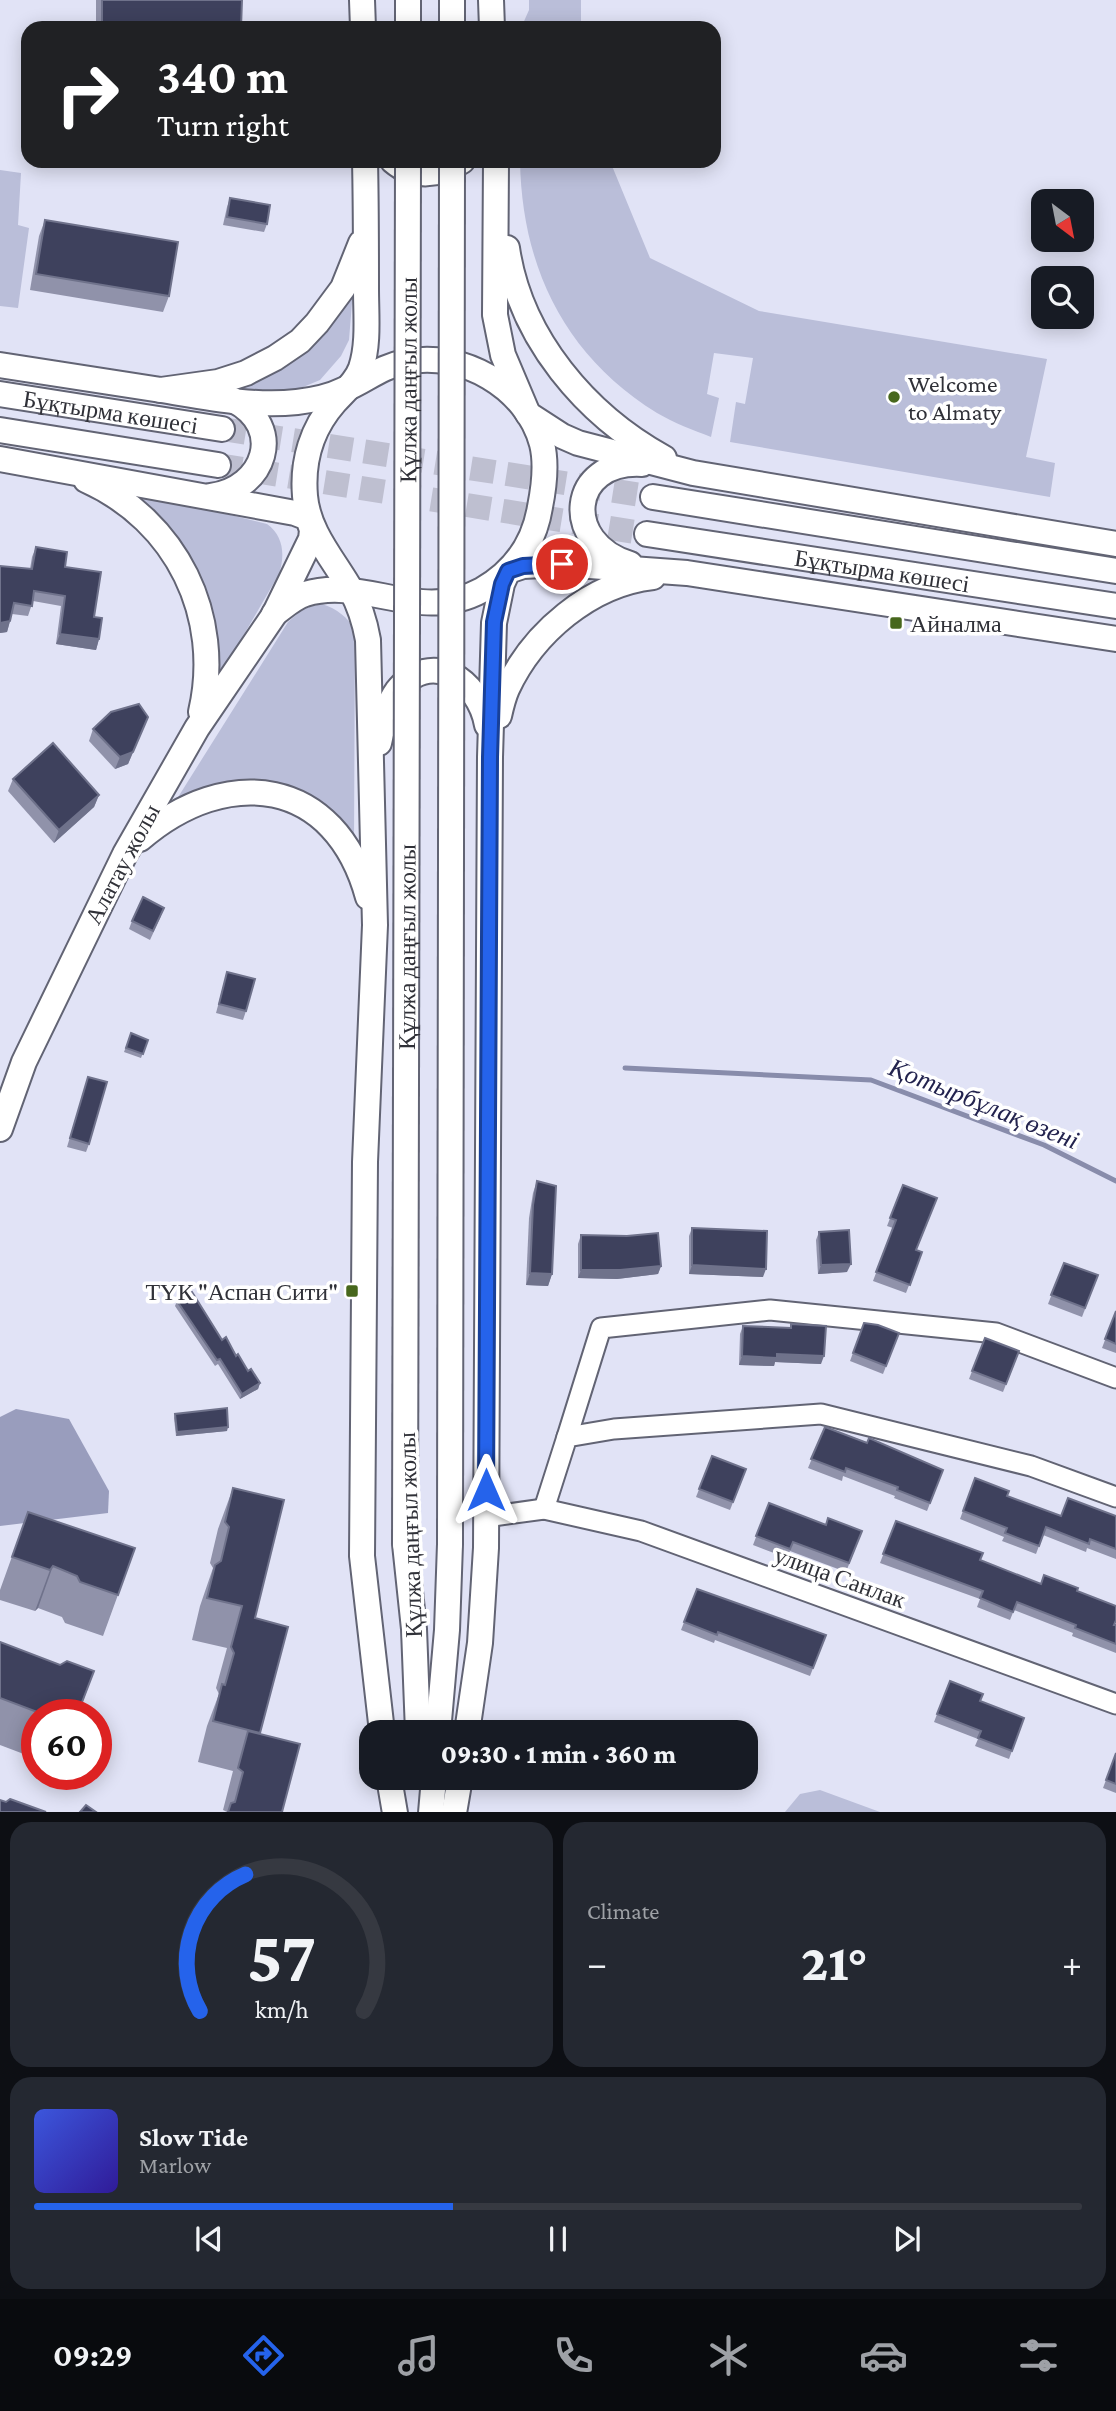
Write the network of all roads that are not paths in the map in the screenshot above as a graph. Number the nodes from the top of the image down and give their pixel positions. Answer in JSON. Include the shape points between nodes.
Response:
{"nodes":[{"id":1,"x":362,"y":0,"type":"edge"},
{"id":2,"x":408,"y":0,"type":"edge"},
{"id":3,"x":452,"y":0,"type":"edge"},
{"id":4,"x":491,"y":0,"type":"edge"},
{"id":5,"x":363,"y":21,"type":"edge"},
{"id":6,"x":408,"y":21,"type":"edge"},
{"id":7,"x":452,"y":21,"type":"edge"},
{"id":8,"x":492,"y":21,"type":"edge"},
{"id":9,"x":365,"y":168,"type":"edge"},
{"id":10,"x":402,"y":168,"type":"edge"},
{"id":11,"x":408,"y":168,"type":"edge"},
{"id":12,"x":451,"y":168,"type":"edge"},
{"id":13,"x":452,"y":168,"type":"edge"},
{"id":14,"x":497,"y":173,"type":"edge"},
{"id":15,"x":366,"y":229,"type":"junction"},
{"id":16,"x":0,"y":365,"type":"edge"},
{"id":17,"x":161,"y":390,"type":"junction"},
{"id":18,"x":346,"y":390,"type":"junction"},
{"id":19,"x":0,"y":394,"type":"edge"},
{"id":20,"x":233,"y":400,"type":"junction"},
{"id":21,"x":528,"y":414,"type":"junction"},
{"id":22,"x":222,"y":429,"type":"tunnel mouth"},
{"id":23,"x":0,"y":430,"type":"edge"},
{"id":24,"x":0,"y":458,"type":"edge"},
{"id":25,"x":218,"y":465,"type":"tunnel mouth"},
{"id":26,"x":60,"y":468,"type":"junction"},
{"id":27,"x":683,"y":470,"type":"junction"},
{"id":28,"x":210,"y":496,"type":"junction"},
{"id":29,"x":653,"y":497,"type":"tunnel mouth"},
{"id":30,"x":311,"y":522,"type":"junction"},
{"id":31,"x":648,"y":534,"type":"tunnel mouth"},
{"id":32,"x":1116,"y":544,"type":"edge"},
{"id":33,"x":329,"y":556,"type":"junction"},
{"id":34,"x":659,"y":570,"type":"junction"},
{"id":35,"x":508,"y":571,"type":"junction"},
{"id":36,"x":1116,"y":571,"type":"edge"},
{"id":37,"x":687,"y":573,"type":"junction"},
{"id":38,"x":352,"y":592,"type":"junction"},
{"id":39,"x":390,"y":598,"type":"junction"},
{"id":40,"x":1116,"y":606,"type":"edge"},
{"id":41,"x":274,"y":615,"type":"junction"},
{"id":42,"x":1116,"y":639,"type":"edge"},
{"id":43,"x":197,"y":727,"type":"junction"},
{"id":44,"x":490,"y":748,"type":"junction"},
{"id":45,"x":372,"y":790,"type":"junction"},
{"id":46,"x":125,"y":854,"type":"junction"},
{"id":47,"x":375,"y":925,"type":"junction"},
{"id":48,"x":0,"y":1129,"type":"edge"},
{"id":49,"x":1116,"y":1378,"type":"edge"},
{"id":50,"x":567,"y":1437,"type":"junction"},
{"id":51,"x":1116,"y":1497,"type":"edge"},
{"id":52,"x":544,"y":1509,"type":"junction"},
{"id":53,"x":486,"y":1517,"type":"junction"},
{"id":54,"x":1116,"y":1704,"type":"edge"},
{"id":55,"x":381,"y":1720,"type":"edge"},
{"id":56,"x":418,"y":1720,"type":"edge"},
{"id":57,"x":439,"y":1720,"type":"edge"},
{"id":58,"x":469,"y":1720,"type":"edge"},
{"id":59,"x":391,"y":1790,"type":"edge"},
{"id":60,"x":420,"y":1790,"type":"edge"},
{"id":61,"x":433,"y":1790,"type":"edge"},
{"id":62,"x":458,"y":1790,"type":"edge"},
{"id":63,"x":395,"y":1812,"type":"edge"},
{"id":64,"x":421,"y":1812,"type":"edge"},
{"id":65,"x":431,"y":1812,"type":"edge"},
{"id":66,"x":454,"y":1812,"type":"edge"}],
"edges":[{"from":1,"to":5,"type":"main road"},
{"from":2,"to":6,"type":"main road"},
{"from":3,"to":7,"type":"main road"},
{"from":4,"to":8,"type":"main road"},
{"from":9,"to":15,"type":"main road"},
{"from":10,"to":12,"type":"main road","via":[[417,174]]},
{"from":11,"to":56,"type":"main road","name":"Құлжа даңғыл жолы","bridge":true,"via":[[405,1544]]},
{"from":13,"to":57,"type":"main road","name":"Құлжа даңғыл жолы","bridge":true,"via":[[450,1544]]},
{"from":14,"to":21,"type":"main road","via":[[495,315],[503,355]]},
{"from":14,"to":27,"type":"main road","via":[[517,295],[544,346],[578,392],[602,414]]},
{"from":15,"to":17,"type":"main road","via":[[343,289],[300,341],[246,373]]},
{"from":15,"to":18,"type":"main road","via":[[365,345],[356,379]]},
{"from":16,"to":17,"type":"main road"},
{"from":17,"to":20,"type":"main road"},
{"from":18,"to":20,"type":"main road","via":[[274,404]]},
{"from":18,"to":21,"type":"main road","via":[[392,365],[446,361],[495,380]]},
{"from":18,"to":30,"type":"main road","via":[[321,421],[309,450],[304,480]]},
{"from":19,"to":22,"type":"main road","name":"Бұқтырма көшесі"},
{"from":20,"to":28,"type":"main road","via":[[257,421],[263,452],[258,468],[246,482],[231,492]]},
{"from":21,"to":27,"type":"main road","via":[[578,443]]},
{"from":21,"to":35,"type":"main road","via":[[543,448],[543,491],[534,535]]},
{"from":23,"to":25,"type":"main road","name":"Бұқтырма көшесі"},
{"from":24,"to":26,"type":"main road"},
{"from":26,"to":28,"type":"main road"},
{"from":26,"to":43,"type":"main road","via":[[102,487],[141,517],[187,576],[202,617],[208,658]]},
{"from":27,"to":32,"type":"main road"},
{"from":27,"to":34,"type":"main road","via":[[632,463],[616,467],[601,475],[584,495],[582,514],[603,552],[615,560]]},
{"from":28,"to":30,"type":"main road","via":[[302,514]]},
{"from":29,"to":36,"type":"main road","name":"Бұқтырма көшесі"},
{"from":30,"to":33,"type":"main road"},
{"from":30,"to":41,"type":"main road","via":[[311,539]]},
{"from":31,"to":40,"type":"main road","name":"Бұқтырма көшесі"},
{"from":33,"to":38,"type":"main road"},
{"from":33,"to":39,"type":"main road","via":[[356,582]]},
{"from":34,"to":35,"type":"main road","via":[[540,564]]},
{"from":34,"to":37,"type":"main road"},
{"from":35,"to":39,"type":"main road","via":[[480,591],[454,600],[427,603]]},
{"from":35,"to":44,"type":"main road","via":[[494,622]]},
{"from":37,"to":42,"type":"main road"},
{"from":37,"to":44,"type":"main road","via":[[628,582],[591,598],[555,623],[507,690]]},
{"from":38,"to":39,"type":"main road"},
{"from":38,"to":41,"type":"main road","via":[[305,594]]},
{"from":38,"to":45,"type":"main road","via":[[368,640]]},
{"from":41,"to":43,"type":"main road","name":"Алатау жолы"},
{"from":43,"to":46,"type":"main road","name":"Алатау жолы"},
{"from":44,"to":45,"type":"main road","via":[[486,719],[464,682],[443,671],[419,675],[407,681],[390,702]]},
{"from":44,"to":53,"type":"main road"},
{"from":45,"to":47,"type":"main road"},
{"from":46,"to":47,"type":"main road","via":[[161,821],[197,803],[242,791],[281,794],[317,816],[343,841],[366,890]]},
{"from":46,"to":48,"type":"main road","name":"Алатау жолы","via":[[24,1062]]},
{"from":47,"to":55,"type":"main road","via":[[365,1162],[362,1556]]},
{"from":49,"to":50,"type":"street","via":[[996,1333],[757,1311],[601,1328]]},
{"from":50,"to":51,"type":"street","via":[[614,1429],[821,1414],[1031,1466]]},
{"from":50,"to":52,"type":"street"},
{"from":52,"to":53,"type":"street"},
{"from":52,"to":54,"type":"street","name":"улица Санлак","via":[[641,1531]]},
{"from":53,"to":58,"type":"main road","via":[[480,1643]]},
{"from":59,"to":63,"type":"main road"},
{"from":60,"to":64,"type":"main road"},
{"from":61,"to":65,"type":"main road"},
{"from":62,"to":66,"type":"main road"}]}
